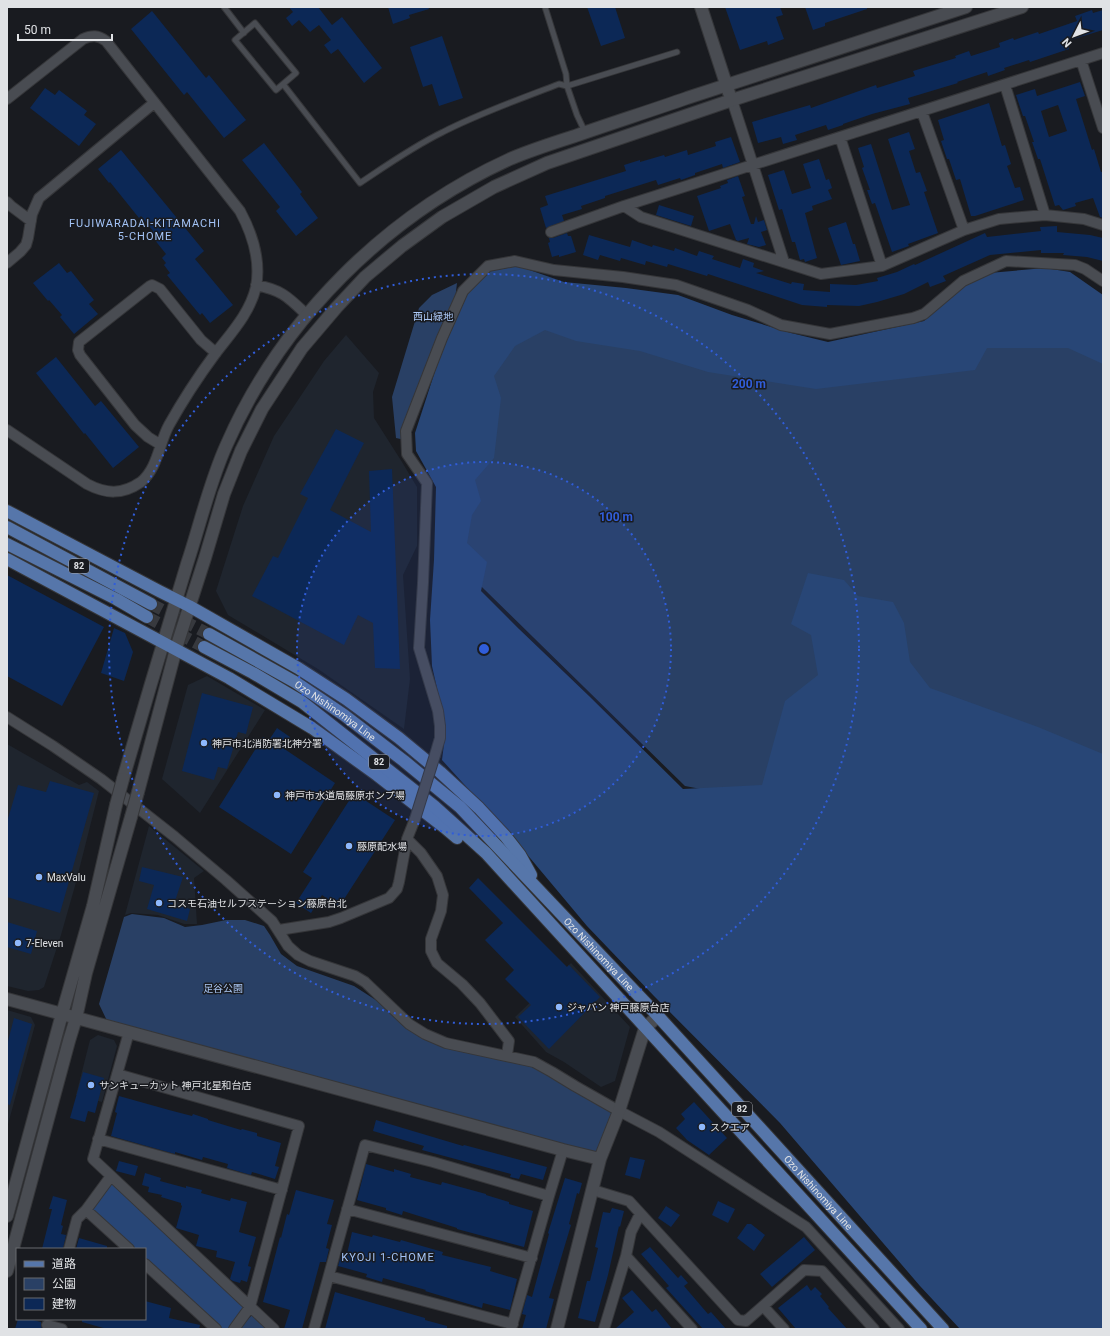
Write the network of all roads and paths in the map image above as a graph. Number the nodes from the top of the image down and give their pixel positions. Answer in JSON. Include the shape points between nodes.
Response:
{"nodes":[{"id":1,"x":224,"y":7,"type":"edge"},
{"id":2,"x":545,"y":7,"type":"edge"},
{"id":3,"x":701,"y":7,"type":"edge"},
{"id":4,"x":966,"y":7,"type":"edge"},
{"id":5,"x":1022,"y":7,"type":"edge"},
{"id":6,"x":244,"y":32,"type":"junction"},
{"id":7,"x":677,"y":52,"type":"dead end"},
{"id":8,"x":1103,"y":53,"type":"edge"},
{"id":9,"x":1081,"y":60,"type":"junction"},
{"id":10,"x":283,"y":84,"type":"junction"},
{"id":11,"x":1005,"y":85,"type":"junction"},
{"id":12,"x":567,"y":86,"type":"junction"},
{"id":13,"x":726,"y":86,"type":"junction"},
{"id":14,"x":7,"y":99,"type":"edge"},
{"id":15,"x":732,"y":100,"type":"junction"},
{"id":16,"x":154,"y":103,"type":"junction"},
{"id":17,"x":922,"y":112,"type":"junction"},
{"id":18,"x":1103,"y":128,"type":"edge"},
{"id":19,"x":585,"y":132,"type":"junction"},
{"id":20,"x":840,"y":137,"type":"junction"},
{"id":21,"x":754,"y":165,"type":"junction"},
{"id":22,"x":7,"y":202,"type":"edge"},
{"id":23,"x":624,"y":206,"type":"junction"},
{"id":24,"x":1045,"y":215,"type":"junction"},
{"id":25,"x":31,"y":221,"type":"junction"},
{"id":26,"x":1103,"y":226,"type":"edge"},
{"id":27,"x":964,"y":230,"type":"junction"},
{"id":28,"x":550,"y":232,"type":"dead end"},
{"id":29,"x":784,"y":262,"type":"junction"},
{"id":30,"x":7,"y":263,"type":"edge"},
{"id":31,"x":882,"y":266,"type":"junction"},
{"id":32,"x":1103,"y":281,"type":"edge"},
{"id":33,"x":256,"y":285,"type":"junction"},
{"id":34,"x":307,"y":315,"type":"junction"},
{"id":35,"x":216,"y":353,"type":"junction"},
{"id":36,"x":7,"y":430,"type":"edge"},
{"id":37,"x":161,"y":445,"type":"junction"},
{"id":38,"x":7,"y":511,"type":"edge"},
{"id":39,"x":7,"y":527,"type":"edge"},
{"id":40,"x":7,"y":544,"type":"edge"},
{"id":41,"x":7,"y":559,"type":"edge"},
{"id":42,"x":176,"y":599,"type":"junction"},
{"id":43,"x":152,"y":604,"type":"tunnel mouth"},
{"id":44,"x":189,"y":606,"type":"junction"},
{"id":45,"x":147,"y":616,"type":"tunnel mouth"},
{"id":46,"x":209,"y":634,"type":"tunnel mouth"},
{"id":47,"x":163,"y":642,"type":"junction"},
{"id":48,"x":204,"y":647,"type":"tunnel mouth"},
{"id":49,"x":176,"y":650,"type":"junction"},
{"id":50,"x":7,"y":717,"type":"edge"},
{"id":51,"x":407,"y":839,"type":"junction"},
{"id":52,"x":540,"y":890,"type":"junction"},
{"id":53,"x":534,"y":904,"type":"junction"},
{"id":54,"x":278,"y":930,"type":"junction"},
{"id":55,"x":7,"y":999,"type":"edge"},
{"id":56,"x":62,"y":1014,"type":"junction"},
{"id":57,"x":658,"y":1016,"type":"junction"},
{"id":58,"x":76,"y":1018,"type":"junction"},
{"id":59,"x":644,"y":1028,"type":"junction"},
{"id":60,"x":129,"y":1032,"type":"junction"},
{"id":61,"x":507,"y":1056,"type":"junction"},
{"id":62,"x":117,"y":1074,"type":"junction"},
{"id":63,"x":619,"y":1111,"type":"junction"},
{"id":64,"x":98,"y":1139,"type":"junction"},
{"id":65,"x":563,"y":1150,"type":"junction"},
{"id":66,"x":600,"y":1159,"type":"junction"},
{"id":67,"x":111,"y":1176,"type":"junction"},
{"id":68,"x":282,"y":1190,"type":"junction"},
{"id":69,"x":593,"y":1190,"type":"junction"},
{"id":70,"x":549,"y":1196,"type":"junction"},
{"id":71,"x":347,"y":1209,"type":"junction"},
{"id":72,"x":86,"y":1210,"type":"junction"},
{"id":73,"x":640,"y":1214,"type":"junction"},
{"id":74,"x":7,"y":1216,"type":"edge"},
{"id":75,"x":69,"y":1248,"type":"edge"},
{"id":76,"x":128,"y":1248,"type":"edge"},
{"id":77,"x":626,"y":1256,"type":"junction"},
{"id":78,"x":532,"y":1258,"type":"junction"},
{"id":79,"x":146,"y":1265,"type":"edge"},
{"id":80,"x":7,"y":1271,"type":"edge"},
{"id":81,"x":329,"y":1276,"type":"junction"},
{"id":82,"x":763,"y":1306,"type":"junction"},
{"id":83,"x":250,"y":1307,"type":"junction"},
{"id":84,"x":47,"y":1324,"type":"edge"},
{"id":85,"x":512,"y":1326,"type":"edge"},
{"id":86,"x":62,"y":1329,"type":"edge"},
{"id":87,"x":216,"y":1329,"type":"edge"},
{"id":88,"x":234,"y":1329,"type":"edge"},
{"id":89,"x":274,"y":1329,"type":"edge"},
{"id":90,"x":314,"y":1329,"type":"edge"},
{"id":91,"x":557,"y":1329,"type":"edge"},
{"id":92,"x":604,"y":1329,"type":"edge"},
{"id":93,"x":692,"y":1329,"type":"edge"},
{"id":94,"x":784,"y":1329,"type":"edge"},
{"id":95,"x":874,"y":1329,"type":"edge"},
{"id":96,"x":899,"y":1329,"type":"edge"},
{"id":97,"x":921,"y":1329,"type":"edge"},
{"id":98,"x":943,"y":1329,"type":"edge"}],
"edges":[{"from":1,"to":6,"type":"lane"},
{"from":2,"to":12,"type":"lane","via":[[566,74]]},
{"from":3,"to":13,"type":"street"},
{"from":4,"to":13,"type":"street"},
{"from":5,"to":15,"type":"street"},
{"from":6,"to":10,"type":"lane","via":[[235,40],[276,90]]},
{"from":6,"to":10,"type":"lane","via":[[256,22],[296,73]]},
{"from":7,"to":12,"type":"lane"},
{"from":8,"to":9,"type":"street"},
{"from":9,"to":11,"type":"street"},
{"from":9,"to":18,"type":"street"},
{"from":10,"to":12,"type":"lane","via":[[360,183],[417,146],[485,112],[559,84]]},
{"from":11,"to":17,"type":"street"},
{"from":11,"to":24,"type":"street"},
{"from":12,"to":19,"type":"lane"},
{"from":13,"to":15,"type":"street"},
{"from":13,"to":19,"type":"street"},
{"from":14,"to":16,"type":"street","via":[[84,39],[95,36],[106,41]]},
{"from":15,"to":21,"type":"street"},
{"from":15,"to":44,"type":"street","via":[[547,163],[494,187],[419,233],[365,278],[302,348],[262,409],[241,450],[224,494]]},
{"from":16,"to":25,"type":"street","via":[[43,194],[35,205]]},
{"from":16,"to":33,"type":"street","via":[[240,211],[257,253]]},
{"from":17,"to":20,"type":"street"},
{"from":17,"to":27,"type":"street"},
{"from":19,"to":34,"type":"street","via":[[510,160],[436,200],[370,250]]},
{"from":20,"to":21,"type":"street"},
{"from":20,"to":31,"type":"street"},
{"from":21,"to":23,"type":"street"},
{"from":21,"to":29,"type":"street"},
{"from":22,"to":25,"type":"street"},
{"from":23,"to":28,"type":"street"},
{"from":23,"to":29,"type":"street","via":[[641,217]]},
{"from":24,"to":26,"type":"street","via":[[1084,219]]},
{"from":24,"to":27,"type":"street","via":[[999,220]]},
{"from":25,"to":30,"type":"street","via":[[26,245]]},
{"from":27,"to":31,"type":"street"},
{"from":29,"to":31,"type":"street","via":[[821,274]]},
{"from":32,"to":51,"type":"street","bridge":true,"via":[[1074,265],[1006,261],[963,280],[924,314],[830,334],[781,325],[748,310],[676,285],[624,276],[554,270],[515,261],[488,266],[463,291],[406,431],[407,454],[427,483],[419,648],[440,726],[440,738]]},
{"from":33,"to":34,"type":"street","via":[[281,292]]},
{"from":33,"to":35,"type":"street","via":[[244,315]]},
{"from":34,"to":42,"type":"street","via":[[267,370],[226,447],[211,486]]},
{"from":35,"to":37,"type":"street","via":[[180,405]]},
{"from":35,"to":37,"type":"street","via":[[201,340],[160,289],[152,285],[78,342],[80,355],[135,425]]},
{"from":36,"to":37,"type":"street","via":[[87,484],[96,489],[116,492],[127,490],[142,480],[153,466]]},
{"from":38,"to":42,"type":"main road"},
{"from":39,"to":43,"type":"main road","number":"82"},
{"from":40,"to":45,"type":"main road","number":"82"},
{"from":41,"to":47,"type":"main road"},
{"from":42,"to":44,"type":"main road"},
{"from":42,"to":47,"type":"street"},
{"from":44,"to":49,"type":"street"},
{"from":44,"to":52,"type":"main road","via":[[304,672],[399,738],[479,808],[506,837],[520,855]]},
{"from":46,"to":52,"type":"main road","name":"Ozo Nishinomiya Line","number":"82","via":[[295,682],[344,715],[460,807]]},
{"from":47,"to":49,"type":"main road"},
{"from":47,"to":56,"type":"street","bridge":true,"via":[[123,779],[93,906]]},
{"from":48,"to":53,"type":"main road","name":"Ozo Nishinomiya Line","number":"82","via":[[302,702],[355,743],[434,806],[486,853]]},
{"from":49,"to":53,"type":"main road","via":[[229,678],[312,728],[444,827]]},
{"from":49,"to":58,"type":"street","bridge":true,"via":[[86,973]]},
{"from":50,"to":54,"type":"street","via":[[53,746],[175,837],[272,921]]},
{"from":51,"to":54,"type":"street","via":[[400,882],[389,898],[329,922]]},
{"from":51,"to":61,"type":"street","via":[[421,853],[437,876],[442,895],[441,911],[431,939],[431,951],[437,963],[476,998],[509,1041]]},
{"from":52,"to":57,"type":"main road","name":"Ozo Nishinomiya Line","number":"82"},
{"from":53,"to":59,"type":"main road","name":"Ozo Nishinomiya Line","number":"82"},
{"from":54,"to":61,"type":"street","via":[[288,946],[298,955],[355,976],[409,1024],[425,1034],[446,1043]]},
{"from":55,"to":56,"type":"street"},
{"from":56,"to":58,"type":"street"},
{"from":56,"to":74,"type":"street"},
{"from":57,"to":59,"type":"street"},
{"from":57,"to":98,"type":"main road","name":"Ozo Nishinomiya Line","number":"82"},
{"from":58,"to":60,"type":"street"},
{"from":58,"to":80,"type":"street"},
{"from":59,"to":63,"type":"street"},
{"from":59,"to":97,"type":"main road","name":"Ozo Nishinomiya Line","number":"82"},
{"from":60,"to":62,"type":"street"},
{"from":60,"to":65,"type":"street"},
{"from":61,"to":63,"type":"street","via":[[534,1062]]},
{"from":62,"to":64,"type":"street"},
{"from":62,"to":68,"type":"street","via":[[299,1126]]},
{"from":63,"to":66,"type":"street"},
{"from":63,"to":96,"type":"street","via":[[659,1132],[806,1227]]},
{"from":64,"to":67,"type":"street","via":[[93,1159]]},
{"from":64,"to":68,"type":"street"},
{"from":65,"to":66,"type":"street"},
{"from":65,"to":70,"type":"street"},
{"from":66,"to":69,"type":"street"},
{"from":67,"to":72,"type":"street"},
{"from":67,"to":83,"type":"street"},
{"from":68,"to":83,"type":"street"},
{"from":69,"to":73,"type":"street","via":[[629,1201]]},
{"from":69,"to":91,"type":"street"},
{"from":70,"to":71,"type":"street","via":[[365,1145]]},
{"from":70,"to":78,"type":"street"},
{"from":71,"to":78,"type":"street"},
{"from":71,"to":81,"type":"street"},
{"from":72,"to":75,"type":"street","via":[[77,1220]]},
{"from":72,"to":76,"type":"street"},
{"from":73,"to":77,"type":"street","via":[[631,1232]]},
{"from":73,"to":82,"type":"street","via":[[738,1320],[746,1321]]},
{"from":77,"to":92,"type":"street"},
{"from":77,"to":93,"type":"street"},
{"from":78,"to":85,"type":"street"},
{"from":79,"to":87,"type":"street"},
{"from":81,"to":85,"type":"street"},
{"from":81,"to":90,"type":"street"},
{"from":82,"to":94,"type":"street"},
{"from":82,"to":95,"type":"street","via":[[804,1270],[822,1271]]},
{"from":83,"to":88,"type":"street"},
{"from":83,"to":89,"type":"street"},
{"from":84,"to":86,"type":"street"}]}
